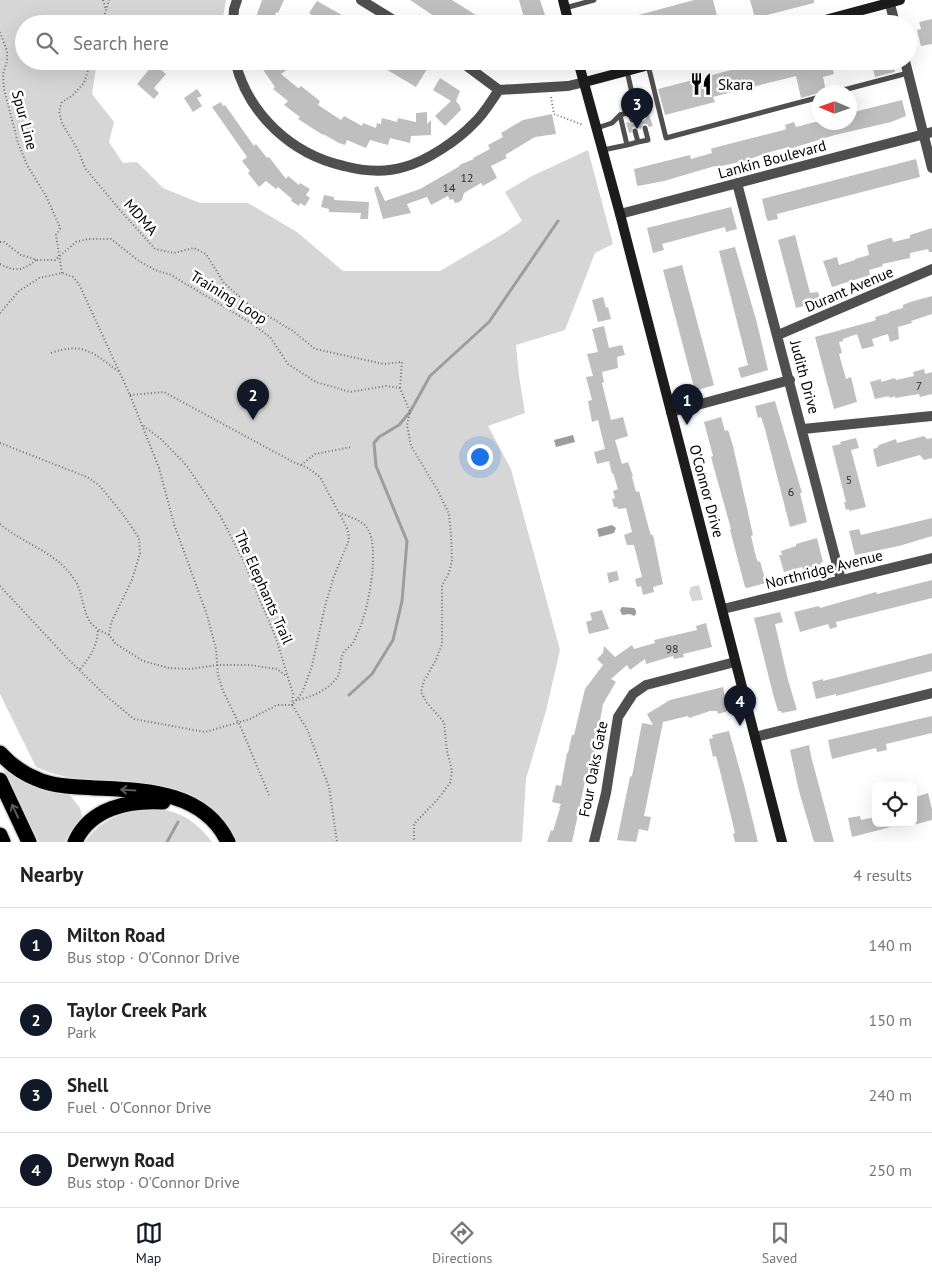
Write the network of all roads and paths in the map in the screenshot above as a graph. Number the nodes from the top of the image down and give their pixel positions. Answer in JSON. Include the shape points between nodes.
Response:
{"nodes":[{"id":1,"x":103,"y":0,"type":"edge"},
{"id":2,"x":109,"y":0,"type":"edge"},
{"id":3,"x":237,"y":0,"type":"edge"},
{"id":4,"x":361,"y":0,"type":"edge"},
{"id":5,"x":594,"y":0,"type":"edge"},
{"id":6,"x":893,"y":1,"type":"edge"},
{"id":7,"x":564,"y":4,"type":"edge"},
{"id":8,"x":107,"y":12,"type":"junction"},
{"id":9,"x":106,"y":15,"type":"edge"},
{"id":10,"x":234,"y":15,"type":"edge"},
{"id":11,"x":385,"y":15,"type":"edge"},
{"id":12,"x":842,"y":15,"type":"edge"},
{"id":13,"x":894,"y":15,"type":"edge"},
{"id":14,"x":0,"y":32,"type":"edge"},
{"id":15,"x":88,"y":70,"type":"edge"},
{"id":16,"x":238,"y":70,"type":"edge"},
{"id":17,"x":472,"y":70,"type":"edge"},
{"id":18,"x":581,"y":70,"type":"edge"},
{"id":19,"x":631,"y":70,"type":"edge"},
{"id":20,"x":649,"y":70,"type":"edge"},
{"id":21,"x":907,"y":70,"type":"edge"},
{"id":22,"x":627,"y":71,"type":"junction"},
{"id":23,"x":908,"y":73,"type":"junction"},
{"id":24,"x":584,"y":82,"type":"junction"},
{"id":25,"x":857,"y":86,"type":"edge"},
{"id":26,"x":499,"y":90,"type":"junction"},
{"id":27,"x":551,"y":97,"type":"dead end"},
{"id":28,"x":812,"y":99,"type":"edge"},
{"id":29,"x":633,"y":111,"type":"junction"},
{"id":30,"x":620,"y":115,"type":"junction"},
{"id":31,"x":642,"y":117,"type":"dead end"},
{"id":32,"x":632,"y":120,"type":"dead end"},
{"id":33,"x":583,"y":125,"type":"dead end"},
{"id":34,"x":596,"y":128,"type":"junction"},
{"id":35,"x":645,"y":128,"type":"dead end"},
{"id":36,"x":635,"y":131,"type":"dead end"},
{"id":37,"x":928,"y":134,"type":"edge"},
{"id":38,"x":638,"y":142,"type":"junction"},
{"id":39,"x":627,"y":145,"type":"junction"},
{"id":40,"x":603,"y":150,"type":"junction"},
{"id":41,"x":932,"y":168,"type":"edge"},
{"id":42,"x":737,"y":183,"type":"junction"},
{"id":43,"x":620,"y":214,"type":"junction"},
{"id":44,"x":0,"y":242,"type":"edge"},
{"id":45,"x":59,"y":256,"type":"junction"},
{"id":46,"x":36,"y":260,"type":"junction"},
{"id":47,"x":0,"y":264,"type":"edge"},
{"id":48,"x":932,"y":269,"type":"edge"},
{"id":49,"x":62,"y":273,"type":"junction"},
{"id":50,"x":0,"y":313,"type":"edge"},
{"id":51,"x":778,"y":335,"type":"junction"},
{"id":52,"x":51,"y":353,"type":"dead end"},
{"id":53,"x":120,"y":372,"type":"junction"},
{"id":54,"x":790,"y":380,"type":"junction"},
{"id":55,"x":400,"y":388,"type":"junction"},
{"id":56,"x":130,"y":395,"type":"junction"},
{"id":57,"x":670,"y":412,"type":"junction"},
{"id":58,"x":932,"y":416,"type":"edge"},
{"id":59,"x":142,"y":425,"type":"junction"},
{"id":60,"x":803,"y":429,"type":"junction"},
{"id":61,"x":0,"y":444,"type":"edge"},
{"id":62,"x":351,"y":447,"type":"dead end"},
{"id":63,"x":301,"y":465,"type":"junction"},
{"id":64,"x":340,"y":513,"type":"junction"},
{"id":65,"x":0,"y":524,"type":"edge"},
{"id":66,"x":932,"y":558,"type":"edge"},
{"id":67,"x":841,"y":580,"type":"junction"},
{"id":68,"x":0,"y":586,"type":"edge"},
{"id":69,"x":723,"y":609,"type":"junction"},
{"id":70,"x":98,"y":629,"type":"junction"},
{"id":71,"x":109,"y":635,"type":"junction"},
{"id":72,"x":736,"y":662,"type":"junction"},
{"id":73,"x":217,"y":665,"type":"junction"},
{"id":74,"x":80,"y":670,"type":"junction"},
{"id":75,"x":287,"y":677,"type":"junction"},
{"id":76,"x":932,"y":693,"type":"edge"},
{"id":77,"x":296,"y":700,"type":"junction"},
{"id":78,"x":292,"y":704,"type":"junction"},
{"id":79,"x":238,"y":722,"type":"junction"},
{"id":80,"x":754,"y":737,"type":"junction"},
{"id":81,"x":0,"y":753,"type":"edge"},
{"id":82,"x":0,"y":780,"type":"edge"},
{"id":83,"x":269,"y":794,"type":"dead end"},
{"id":84,"x":0,"y":835,"type":"edge"},
{"id":85,"x":3,"y":842,"type":"edge"},
{"id":86,"x":29,"y":842,"type":"edge"},
{"id":87,"x":75,"y":842,"type":"edge"},
{"id":88,"x":218,"y":842,"type":"edge"},
{"id":89,"x":228,"y":842,"type":"edge"},
{"id":90,"x":337,"y":842,"type":"edge"},
{"id":91,"x":414,"y":842,"type":"edge"},
{"id":92,"x":594,"y":842,"type":"edge"},
{"id":93,"x":782,"y":842,"type":"edge"}],
"edges":[{"from":1,"to":8,"type":"path"},
{"from":2,"to":8,"type":"path"},
{"from":3,"to":10,"type":"street"},
{"from":4,"to":11,"type":"street"},
{"from":5,"to":7,"type":"lane"},
{"from":6,"to":12,"type":"main road"},
{"from":6,"to":13,"type":"street"},
{"from":8,"to":9,"type":"path"},
{"from":14,"to":45,"type":"path","name":"Spur Line","via":[[7,51],[3,74],[6,102],[22,156],[58,219]]},
{"from":15,"to":55,"type":"path","name":"MDMA","via":[[84,83],[62,102],[59,111],[62,123],[85,168],[155,249],[174,253],[194,248],[206,254],[224,283],[248,304],[315,349],[384,364],[402,362]]},
{"from":16,"to":26,"type":"street","via":[[249,98],[282,136],[300,150],[325,162],[359,170],[404,167],[437,151],[474,123]]},
{"from":17,"to":26,"type":"street"},
{"from":18,"to":24,"type":"main road","name":"O'Connor Drive"},
{"from":19,"to":22,"type":"main road"},
{"from":20,"to":28,"type":"lane","via":[[666,138]]},
{"from":21,"to":23,"type":"street"},
{"from":22,"to":24,"type":"main road"},
{"from":22,"to":29,"type":"lane"},
{"from":23,"to":25,"type":"lane"},
{"from":23,"to":37,"type":"street"},
{"from":24,"to":26,"type":"street"},
{"from":24,"to":34,"type":"main road","name":"O'Connor Drive"},
{"from":27,"to":33,"type":"path","via":[[554,114]]},
{"from":29,"to":30,"type":"lane"},
{"from":29,"to":31,"type":"lane","via":[[641,109]]},
{"from":29,"to":32,"type":"lane"},
{"from":30,"to":34,"type":"lane","via":[[612,124]]},
{"from":30,"to":39,"type":"lane"},
{"from":34,"to":40,"type":"main road","name":"O'Connor Drive"},
{"from":35,"to":38,"type":"lane","via":[[648,140]]},
{"from":36,"to":38,"type":"lane"},
{"from":37,"to":41,"type":"street"},
{"from":37,"to":42,"type":"street","name":"Lankin Boulevard"},
{"from":38,"to":39,"type":"lane"},
{"from":39,"to":40,"type":"lane"},
{"from":40,"to":43,"type":"main road","name":"O'Connor Drive"},
{"from":42,"to":43,"type":"street","name":"Lankin Boulevard"},
{"from":42,"to":51,"type":"street","name":"Judith Drive"},
{"from":43,"to":57,"type":"main road","name":"O'Connor Drive"},
{"from":44,"to":46,"type":"path"},
{"from":45,"to":46,"type":"path","name":"Training Loop","via":[[55,260]]},
{"from":45,"to":49,"type":"path","name":"Spur Line"},
{"from":45,"to":55,"type":"path","name":"Training Loop","via":[[76,242],[111,239],[139,261],[172,275],[251,323],[270,337],[288,364],[316,382],[350,392],[386,386]]},
{"from":46,"to":47,"type":"path","name":"Training Loop","via":[[18,270]]},
{"from":48,"to":51,"type":"street","name":"Durant Avenue"},
{"from":49,"to":50,"type":"path","via":[[39,278],[19,291]]},
{"from":49,"to":53,"type":"path","via":[[73,277],[78,284]]},
{"from":51,"to":54,"type":"street","name":"Judith Drive"},
{"from":52,"to":53,"type":"path","via":[[74,347],[87,350]]},
{"from":53,"to":56,"type":"path"},
{"from":54,"to":57,"type":"street"},
{"from":54,"to":60,"type":"street","name":"Judith Drive"},
{"from":55,"to":91,"type":"path","via":[[410,412],[407,425],[411,446],[449,514],[452,560],[442,585],[442,644],[421,692],[426,703],[444,722],[452,770],[450,783],[414,824]]},
{"from":56,"to":59,"type":"path"},
{"from":56,"to":63,"type":"path","via":[[164,392]]},
{"from":57,"to":69,"type":"main road","name":"O'Connor Drive"},
{"from":58,"to":60,"type":"street"},
{"from":59,"to":73,"type":"path","via":[[207,615]]},
{"from":59,"to":75,"type":"path","name":"The Elephants Trail","via":[[187,466],[221,517],[276,638]]},
{"from":60,"to":67,"type":"street","name":"Judith Drive"},
{"from":61,"to":71,"type":"path","via":[[87,477],[99,486],[139,538],[140,553],[132,580],[110,623]]},
{"from":62,"to":63,"type":"path","via":[[316,454]]},
{"from":63,"to":64,"type":"path","via":[[320,477]]},
{"from":64,"to":77,"type":"path","via":[[350,540],[325,606],[312,666]]},
{"from":64,"to":77,"type":"path","via":[[360,522],[372,540],[372,577],[367,604],[359,630],[342,655],[336,680],[316,694]]},
{"from":65,"to":70,"type":"path","via":[[63,565],[82,594],[90,622]]},
{"from":66,"to":67,"type":"street","name":"Northridge Avenue"},
{"from":67,"to":69,"type":"street","name":"Northridge Avenue"},
{"from":68,"to":74,"type":"path"},
{"from":69,"to":72,"type":"main road","name":"O'Connor Drive"},
{"from":70,"to":71,"type":"path"},
{"from":70,"to":74,"type":"path","via":[[97,642]]},
{"from":71,"to":73,"type":"path","via":[[116,644],[143,661],[169,668]]},
{"from":72,"to":80,"type":"main road","name":"O'Connor Drive"},
{"from":72,"to":92,"type":"street","name":"Four Oaks Gate","via":[[646,685],[633,694],[618,717],[606,793]]},
{"from":73,"to":75,"type":"path","via":[[277,669]]},
{"from":73,"to":79,"type":"path","via":[[223,691]]},
{"from":74,"to":79,"type":"path","via":[[134,719],[205,732]]},
{"from":75,"to":78,"type":"path","name":"The Elephants Trail","via":[[293,694]]},
{"from":76,"to":80,"type":"street"},
{"from":77,"to":78,"type":"path"},
{"from":78,"to":79,"type":"path","via":[[277,706]]},
{"from":78,"to":90,"type":"path","via":[[307,728],[330,787]]},
{"from":79,"to":83,"type":"path"},
{"from":80,"to":93,"type":"main road","name":"O'Connor Drive"},
{"from":89,"to":81,"type":"highway","one_way":true,"via":[[214,822],[178,798],[38,780]]},
{"from":86,"to":82,"type":"highway","one_way":true},
{"from":84,"to":85,"type":"highway"},
{"from":87,"to":88,"type":"highway","via":[[93,819],[108,809],[149,801],[174,805],[198,818]]}]}
